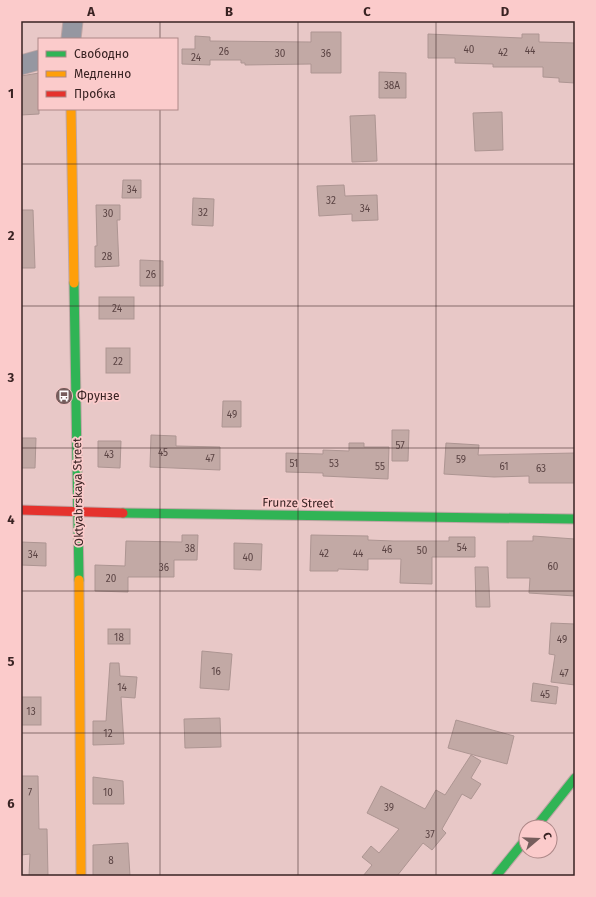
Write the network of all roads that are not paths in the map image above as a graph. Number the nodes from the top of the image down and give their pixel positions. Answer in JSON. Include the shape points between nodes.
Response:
{"nodes":[{"id":1,"x":72,"y":21,"type":"edge"},
{"id":2,"x":71,"y":38,"type":"edge"},
{"id":3,"x":38,"y":60,"type":"edge"},
{"id":4,"x":21,"y":65,"type":"edge"},
{"id":5,"x":71,"y":110,"type":"edge"},
{"id":6,"x":21,"y":510,"type":"edge"},
{"id":7,"x":78,"y":512,"type":"junction"},
{"id":8,"x":575,"y":519,"type":"edge"},
{"id":9,"x":575,"y":778,"type":"edge"},
{"id":10,"x":542,"y":819,"type":"edge"},
{"id":11,"x":518,"y":850,"type":"edge"},
{"id":12,"x":499,"y":875,"type":"edge"},
{"id":13,"x":82,"y":876,"type":"edge"}],
"edges":[{"from":1,"to":2,"type":"street"},
{"from":3,"to":4,"type":"street"},
{"from":5,"to":7,"type":"street","name":"Oktyabrskaya Street"},
{"from":6,"to":7,"type":"street","name":"Frunze Street"},
{"from":7,"to":8,"type":"street","name":"Frunze Street"},
{"from":7,"to":13,"type":"street","name":"Oktyabrskaya Street"},
{"from":9,"to":10,"type":"street"},
{"from":11,"to":12,"type":"street"}]}
